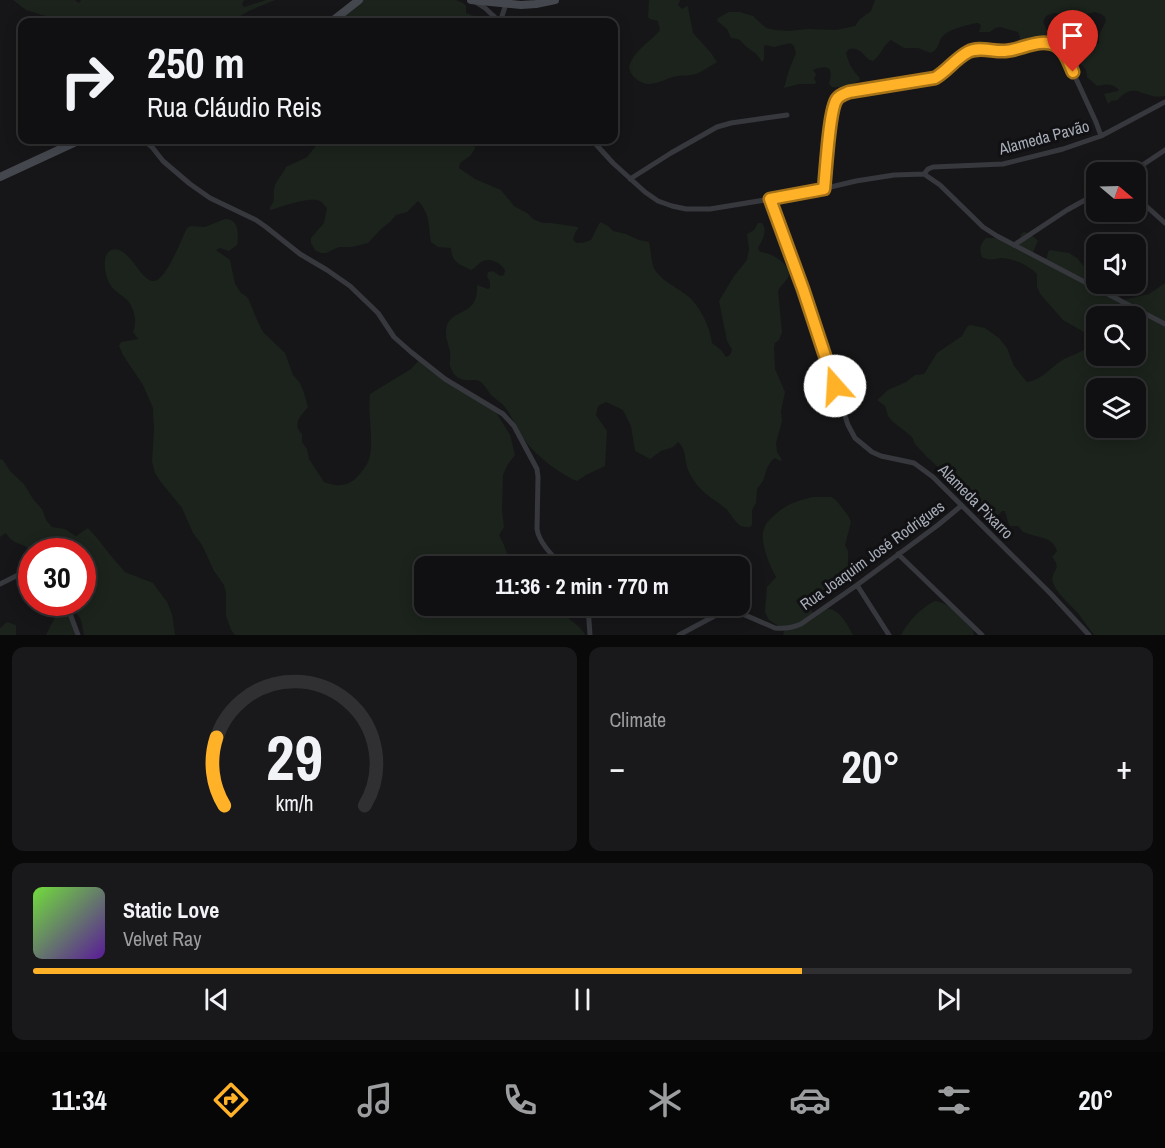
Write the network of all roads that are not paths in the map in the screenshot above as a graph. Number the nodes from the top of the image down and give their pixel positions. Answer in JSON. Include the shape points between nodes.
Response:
{"nodes":[{"id":1,"x":359,"y":0,"type":"edge"},
{"id":2,"x":472,"y":0,"type":"edge"},
{"id":3,"x":555,"y":0,"type":"edge"},
{"id":4,"x":506,"y":4,"type":"junction"},
{"id":5,"x":336,"y":18,"type":"edge"},
{"id":6,"x":496,"y":18,"type":"edge"},
{"id":7,"x":501,"y":18,"type":"edge"},
{"id":8,"x":1165,"y":102,"type":"edge"},
{"id":9,"x":787,"y":115,"type":"dead end"},
{"id":10,"x":1101,"y":136,"type":"junction"},
{"id":11,"x":71,"y":144,"type":"edge"},
{"id":12,"x":149,"y":144,"type":"edge"},
{"id":13,"x":596,"y":144,"type":"edge"},
{"id":14,"x":1165,"y":150,"type":"edge"},
{"id":15,"x":1146,"y":163,"type":"edge"},
{"id":16,"x":924,"y":174,"type":"junction"},
{"id":17,"x":0,"y":177,"type":"edge"},
{"id":18,"x":630,"y":179,"type":"junction"},
{"id":19,"x":824,"y":189,"type":"junction"},
{"id":20,"x":770,"y":199,"type":"junction"},
{"id":21,"x":1086,"y":200,"type":"edge"},
{"id":22,"x":1146,"y":206,"type":"edge"},
{"id":23,"x":1165,"y":223,"type":"edge"},
{"id":24,"x":1014,"y":245,"type":"junction"},
{"id":25,"x":1165,"y":324,"type":"edge"},
{"id":26,"x":961,"y":506,"type":"junction"},
{"id":27,"x":898,"y":554,"type":"junction"},
{"id":28,"x":554,"y":556,"type":"edge"},
{"id":29,"x":18,"y":575,"type":"edge"},
{"id":30,"x":0,"y":584,"type":"edge"},
{"id":31,"x":857,"y":585,"type":"junction"},
{"id":32,"x":71,"y":616,"type":"edge"},
{"id":33,"x":589,"y":616,"type":"edge"},
{"id":34,"x":78,"y":635,"type":"edge"},
{"id":35,"x":590,"y":635,"type":"edge"},
{"id":36,"x":680,"y":635,"type":"edge"},
{"id":37,"x":889,"y":635,"type":"edge"},
{"id":38,"x":982,"y":635,"type":"edge"},
{"id":39,"x":1089,"y":635,"type":"edge"}],
"edges":[{"from":1,"to":5,"type":"street"},
{"from":2,"to":4,"type":"street"},
{"from":2,"to":6,"type":"street"},
{"from":3,"to":4,"type":"street"},
{"from":4,"to":7,"type":"street"},
{"from":8,"to":10,"type":"street","name":"Alameda Pavão"},
{"from":9,"to":18,"type":"street","via":[[717,127]]},
{"from":10,"to":16,"type":"street","name":"Alameda Pavão","via":[[1003,164],[933,167]]},
{"from":10,"to":19,"type":"street","via":[[1058,46],[1040,43],[1004,51],[973,50],[935,78],[849,92],[836,100]]},
{"from":11,"to":17,"type":"street"},
{"from":12,"to":28,"type":"street","via":[[190,184],[266,226],[300,254],[351,286],[411,352],[509,418],[537,469],[538,535]]},
{"from":13,"to":18,"type":"street","name":"Alameda Pavão"},
{"from":14,"to":15,"type":"street"},
{"from":16,"to":19,"type":"street","name":"Alameda Pavão","via":[[894,175]]},
{"from":16,"to":24,"type":"street","via":[[983,227]]},
{"from":18,"to":20,"type":"street","name":"Alameda Pavão","via":[[658,201],[686,209]]},
{"from":19,"to":20,"type":"street","name":"Alameda Pavão"},
{"from":20,"to":26,"type":"street","name":"Alameda Pixarro","via":[[855,438],[881,456],[921,467]]},
{"from":21,"to":24,"type":"street"},
{"from":22,"to":23,"type":"street"},
{"from":24,"to":25,"type":"street"},
{"from":26,"to":27,"type":"street","name":"Rua Joaquim José Rodrigues"},
{"from":26,"to":39,"type":"street","name":"Alameda Pixarro"},
{"from":27,"to":31,"type":"street","name":"Rua Joaquim José Rodrigues"},
{"from":27,"to":38,"type":"street"},
{"from":29,"to":30,"type":"street"},
{"from":31,"to":36,"type":"street","name":"Rua Joaquim José Rodrigues","via":[[801,624],[789,628],[767,626],[731,609]]},
{"from":31,"to":37,"type":"street"},
{"from":32,"to":34,"type":"street"},
{"from":33,"to":35,"type":"street"}]}
